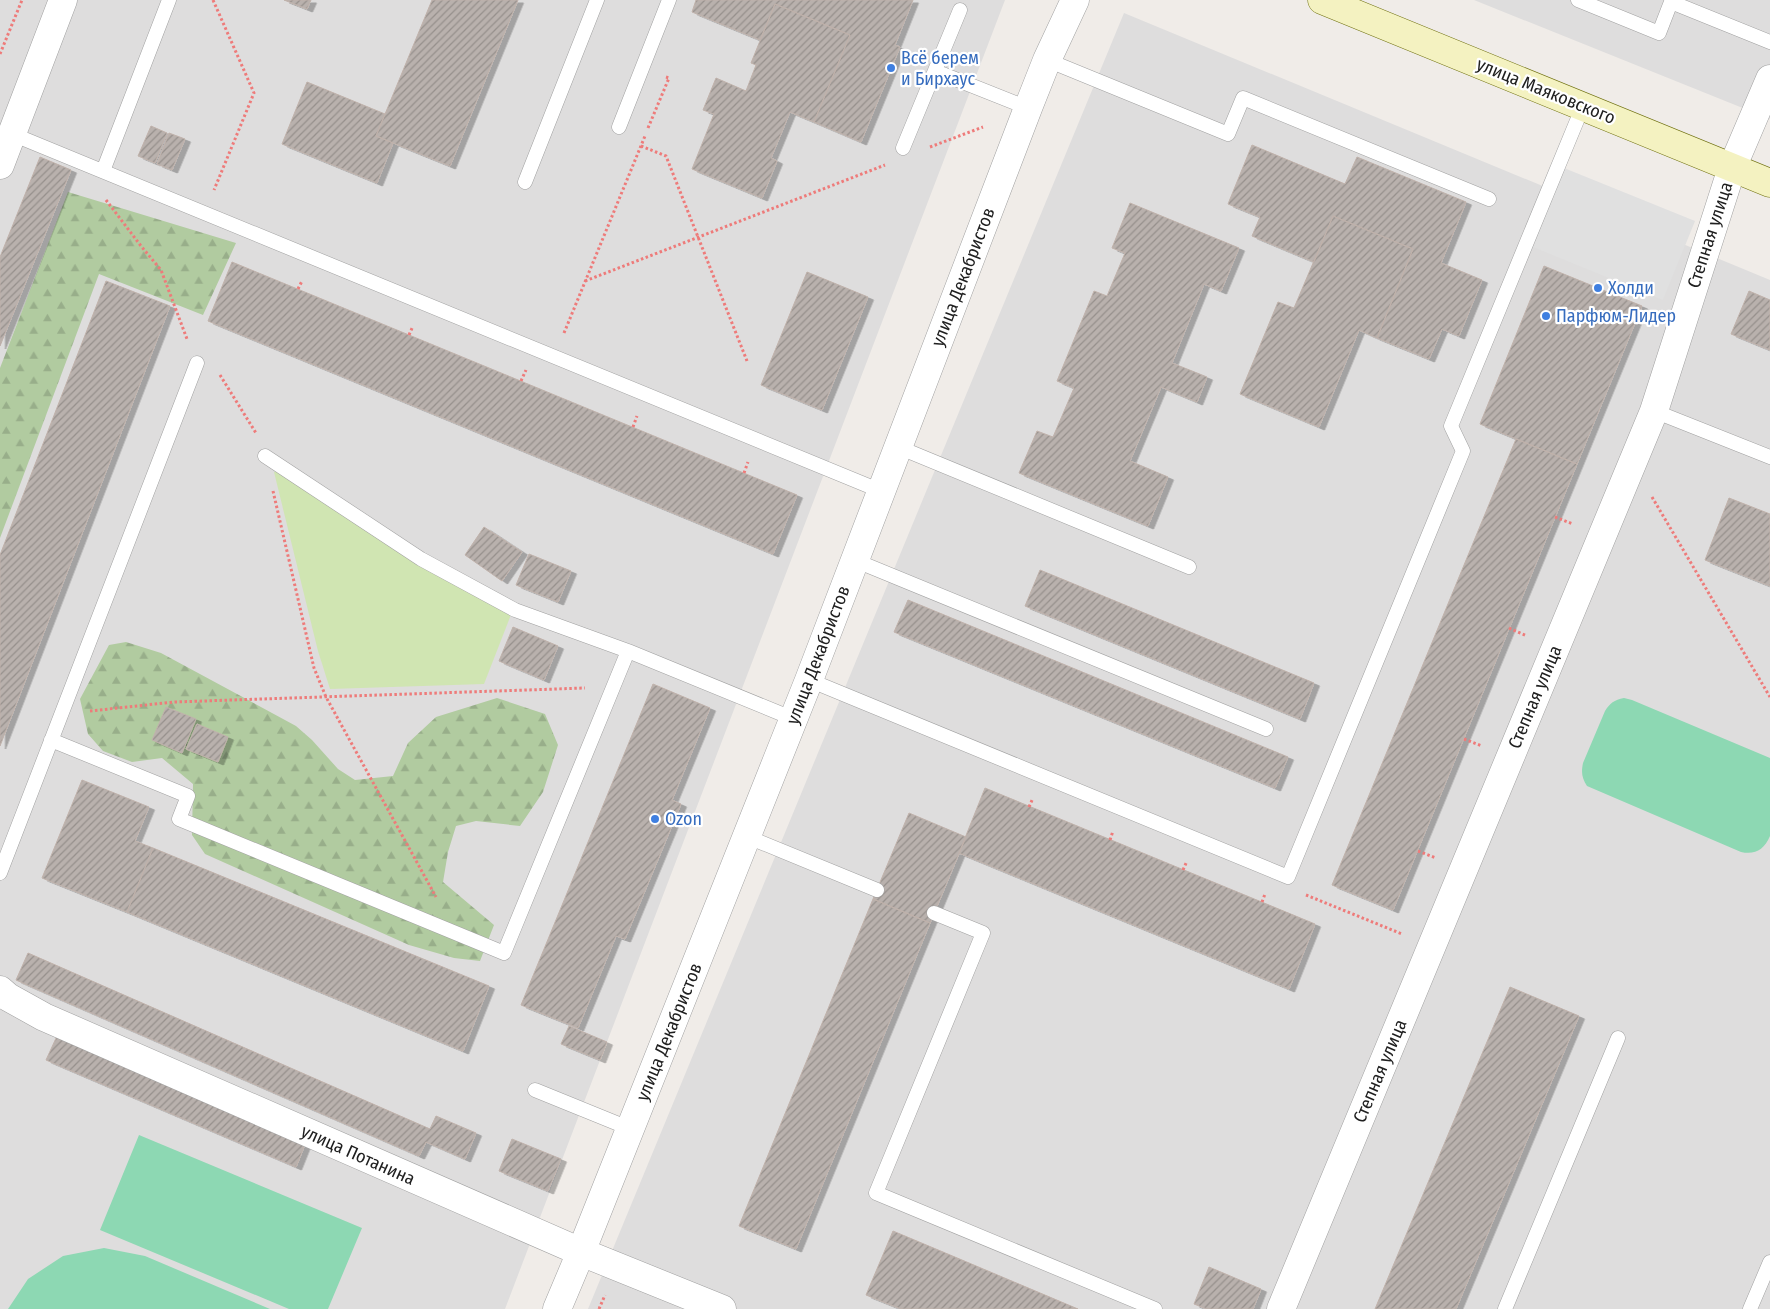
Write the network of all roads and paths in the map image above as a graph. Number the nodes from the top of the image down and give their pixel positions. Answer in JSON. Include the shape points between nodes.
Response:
{"nodes":[{"id":1,"x":22,"y":0,"type":"edge"},
{"id":2,"x":63,"y":0,"type":"edge"},
{"id":3,"x":168,"y":0,"type":"edge"},
{"id":4,"x":213,"y":0,"type":"edge"},
{"id":5,"x":597,"y":0,"type":"edge"},
{"id":6,"x":669,"y":0,"type":"edge"},
{"id":7,"x":1075,"y":0,"type":"edge"},
{"id":8,"x":1322,"y":0,"type":"edge"},
{"id":9,"x":1578,"y":0,"type":"edge"},
{"id":10,"x":1672,"y":1,"type":"edge"},
{"id":11,"x":960,"y":10,"type":"dead end"},
{"id":12,"x":1770,"y":42,"type":"edge"},
{"id":13,"x":0,"y":54,"type":"edge"},
{"id":14,"x":1047,"y":60,"type":"junction"},
{"id":15,"x":643,"y":66,"type":"junction"},
{"id":16,"x":935,"y":71,"type":"junction"},
{"id":17,"x":1770,"y":79,"type":"edge"},
{"id":18,"x":1583,"y":106,"type":"junction"},
{"id":19,"x":1028,"y":108,"type":"junction"},
{"id":20,"x":619,"y":127,"type":"dead end"},
{"id":21,"x":982,"y":127,"type":"dead end"},
{"id":22,"x":12,"y":134,"type":"junction"},
{"id":23,"x":640,"y":146,"type":"junction"},
{"id":24,"x":903,"y":148,"type":"dead end"},
{"id":25,"x":921,"y":150,"type":"dead end"},
{"id":26,"x":886,"y":164,"type":"dead end"},
{"id":27,"x":0,"y":165,"type":"edge"},
{"id":28,"x":1732,"y":168,"type":"junction"},
{"id":29,"x":103,"y":171,"type":"junction"},
{"id":30,"x":525,"y":182,"type":"dead end"},
{"id":31,"x":1770,"y":183,"type":"edge"},
{"id":32,"x":1489,"y":199,"type":"dead end"},
{"id":33,"x":204,"y":213,"type":"junction"},
{"id":34,"x":698,"y":237,"type":"junction"},
{"id":35,"x":585,"y":281,"type":"junction"},
{"id":36,"x":554,"y":357,"type":"junction"},
{"id":37,"x":747,"y":361,"type":"dead end"},
{"id":38,"x":197,"y":363,"type":"junction"},
{"id":39,"x":1654,"y":411,"type":"junction"},
{"id":40,"x":898,"y":446,"type":"junction"},
{"id":41,"x":265,"y":456,"type":"junction"},
{"id":42,"x":1770,"y":457,"type":"edge"},
{"id":43,"x":1632,"y":463,"type":"junction"},
{"id":44,"x":881,"y":491,"type":"junction"},
{"id":45,"x":854,"y":560,"type":"junction"},
{"id":46,"x":1189,"y":567,"type":"dead end"},
{"id":47,"x":628,"y":651,"type":"junction"},
{"id":48,"x":809,"y":680,"type":"junction"},
{"id":49,"x":614,"y":687,"type":"junction"},
{"id":50,"x":326,"y":697,"type":"junction"},
{"id":51,"x":1770,"y":697,"type":"edge"},
{"id":52,"x":62,"y":713,"type":"junction"},
{"id":53,"x":794,"y":719,"type":"junction"},
{"id":54,"x":1266,"y":729,"type":"dead end"},
{"id":55,"x":51,"y":740,"type":"junction"},
{"id":56,"x":748,"y":836,"type":"junction"},
{"id":57,"x":0,"y":873,"type":"edge"},
{"id":58,"x":877,"y":890,"type":"dead end"},
{"id":59,"x":934,"y":913,"type":"dead end"},
{"id":60,"x":455,"y":933,"type":"junction"},
{"id":61,"x":0,"y":990,"type":"edge"},
{"id":62,"x":1618,"y":1038,"type":"dead end"},
{"id":63,"x":536,"y":1090,"type":"dead end"},
{"id":64,"x":631,"y":1129,"type":"junction"},
{"id":65,"x":581,"y":1252,"type":"junction"},
{"id":66,"x":1770,"y":1262,"type":"edge"},
{"id":67,"x":557,"y":1309,"type":"edge"},
{"id":68,"x":722,"y":1309,"type":"edge"},
{"id":69,"x":1155,"y":1309,"type":"edge"},
{"id":70,"x":1281,"y":1309,"type":"edge"},
{"id":71,"x":1505,"y":1309,"type":"edge"},
{"id":72,"x":1750,"y":1309,"type":"edge"}],
"edges":[{"from":1,"to":13,"type":"path"},
{"from":2,"to":22,"type":"street"},
{"from":3,"to":29,"type":"lane"},
{"from":4,"to":33,"type":"path","via":[[254,93]]},
{"from":5,"to":30,"type":"lane"},
{"from":6,"to":15,"type":"lane"},
{"from":7,"to":14,"type":"street","name":"улица Декабристов"},
{"from":8,"to":18,"type":"main road","name":"улица Маяковского"},
{"from":9,"to":10,"type":"lane","via":[[1659,33]]},
{"from":10,"to":12,"type":"lane"},
{"from":11,"to":16,"type":"lane"},
{"from":14,"to":19,"type":"street","name":"улица Декабристов"},
{"from":14,"to":32,"type":"lane","via":[[1228,134],[1243,98]]},
{"from":15,"to":20,"type":"lane"},
{"from":15,"to":23,"type":"path","via":[[669,78]]},
{"from":16,"to":19,"type":"lane"},
{"from":16,"to":24,"type":"lane"},
{"from":17,"to":28,"type":"street","name":"Степная улица"},
{"from":18,"to":28,"type":"main road","name":"улица Маяковского"},
{"from":18,"to":48,"type":"lane","via":[[1451,426],[1463,451],[1288,877]]},
{"from":19,"to":40,"type":"street","name":"улица Декабристов"},
{"from":21,"to":25,"type":"path"},
{"from":22,"to":27,"type":"street"},
{"from":22,"to":29,"type":"lane"},
{"from":23,"to":34,"type":"path","via":[[666,156]]},
{"from":23,"to":35,"type":"path"},
{"from":26,"to":34,"type":"path"},
{"from":28,"to":31,"type":"main road","name":"улица Маяковского"},
{"from":28,"to":39,"type":"street","name":"Степная улица"},
{"from":29,"to":33,"type":"lane"},
{"from":29,"to":38,"type":"path","via":[[102,196],[161,270]]},
{"from":33,"to":36,"type":"lane"},
{"from":34,"to":35,"type":"path"},
{"from":34,"to":37,"type":"path"},
{"from":35,"to":36,"type":"path"},
{"from":36,"to":44,"type":"lane"},
{"from":38,"to":41,"type":"path","via":[[218,372],[262,442]]},
{"from":38,"to":52,"type":"lane"},
{"from":39,"to":42,"type":"lane"},
{"from":39,"to":43,"type":"street","name":"Степная улица"},
{"from":40,"to":44,"type":"street","name":"улица Декабристов"},
{"from":40,"to":46,"type":"lane"},
{"from":41,"to":47,"type":"lane","via":[[421,559],[515,610]]},
{"from":41,"to":50,"type":"path","via":[[314,668]]},
{"from":43,"to":51,"type":"path"},
{"from":43,"to":70,"type":"street","name":"Степная улица"},
{"from":44,"to":45,"type":"street","name":"улица Декабристов"},
{"from":45,"to":48,"type":"street","name":"улица Декабристов"},
{"from":45,"to":54,"type":"lane"},
{"from":47,"to":49,"type":"lane"},
{"from":47,"to":53,"type":"lane"},
{"from":48,"to":53,"type":"street","name":"улица Декабристов"},
{"from":49,"to":50,"type":"path"},
{"from":49,"to":60,"type":"lane","via":[[504,952]]},
{"from":50,"to":52,"type":"path","via":[[174,702]]},
{"from":50,"to":60,"type":"path"},
{"from":52,"to":55,"type":"lane"},
{"from":53,"to":56,"type":"street","name":"улица Декабристов"},
{"from":55,"to":57,"type":"lane"},
{"from":55,"to":60,"type":"lane","via":[[188,796],[179,818]]},
{"from":56,"to":58,"type":"lane"},
{"from":56,"to":64,"type":"street","name":"улица Декабристов"},
{"from":59,"to":69,"type":"lane","via":[[983,934],[876,1193]]},
{"from":61,"to":65,"type":"street","name":"улица Потанина","via":[[44,1017]]},
{"from":62,"to":71,"type":"lane"},
{"from":63,"to":64,"type":"lane"},
{"from":64,"to":65,"type":"street","name":"улица Декабристов"},
{"from":65,"to":67,"type":"street","name":"улица Декабристов"},
{"from":65,"to":68,"type":"street","name":"улица Потанина"},
{"from":66,"to":72,"type":"lane"}]}
